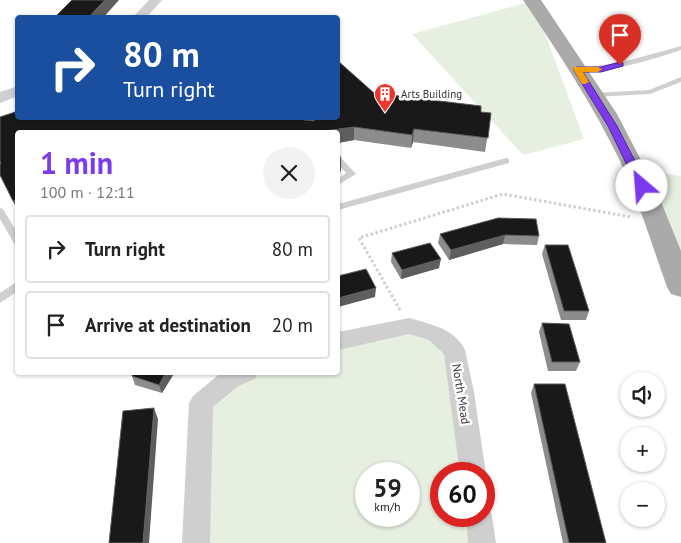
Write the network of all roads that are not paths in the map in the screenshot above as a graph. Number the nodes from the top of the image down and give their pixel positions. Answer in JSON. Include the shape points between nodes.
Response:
{"nodes":[{"id":1,"x":156,"y":0,"type":"edge"},
{"id":2,"x":532,"y":0,"type":"edge"},
{"id":3,"x":141,"y":15,"type":"edge"},
{"id":4,"x":681,"y":48,"type":"edge"},
{"id":5,"x":577,"y":69,"type":"junction"},
{"id":6,"x":681,"y":79,"type":"edge"},
{"id":7,"x":15,"y":91,"type":"edge"},
{"id":8,"x":593,"y":95,"type":"junction"},
{"id":9,"x":0,"y":98,"type":"edge"},
{"id":10,"x":340,"y":162,"type":"edge"},
{"id":11,"x":506,"y":162,"type":"dead end"},
{"id":12,"x":340,"y":181,"type":"edge"},
{"id":13,"x":340,"y":205,"type":"edge"},
{"id":14,"x":0,"y":211,"type":"edge"},
{"id":15,"x":15,"y":238,"type":"edge"},
{"id":16,"x":15,"y":287,"type":"edge"},
{"id":17,"x":681,"y":287,"type":"edge"},
{"id":18,"x":0,"y":299,"type":"edge"},
{"id":19,"x":340,"y":341,"type":"edge"},
{"id":20,"x":240,"y":375,"type":"edge"},
{"id":21,"x":471,"y":462,"type":"edge"},
{"id":22,"x":480,"y":527,"type":"edge"},
{"id":23,"x":196,"y":543,"type":"edge"},
{"id":24,"x":482,"y":543,"type":"edge"}],
"edges":[{"from":1,"to":3,"type":"street"},
{"from":2,"to":5,"type":"main road"},
{"from":4,"to":5,"type":"lane","via":[[601,69]]},
{"from":5,"to":8,"type":"main road"},
{"from":6,"to":8,"type":"lane","via":[[650,92]]},
{"from":7,"to":9,"type":"street"},
{"from":8,"to":17,"type":"main road","via":[[638,178]]},
{"from":10,"to":12,"type":"lane","via":[[352,174]]},
{"from":11,"to":13,"type":"lane"},
{"from":14,"to":15,"type":"lane"},
{"from":16,"to":18,"type":"lane"},
{"from":19,"to":21,"type":"street","name":"North Mead","via":[[409,326],[436,334],[454,350]]},
{"from":20,"to":23,"type":"street","via":[[201,403]]},
{"from":22,"to":24,"type":"street"}]}
